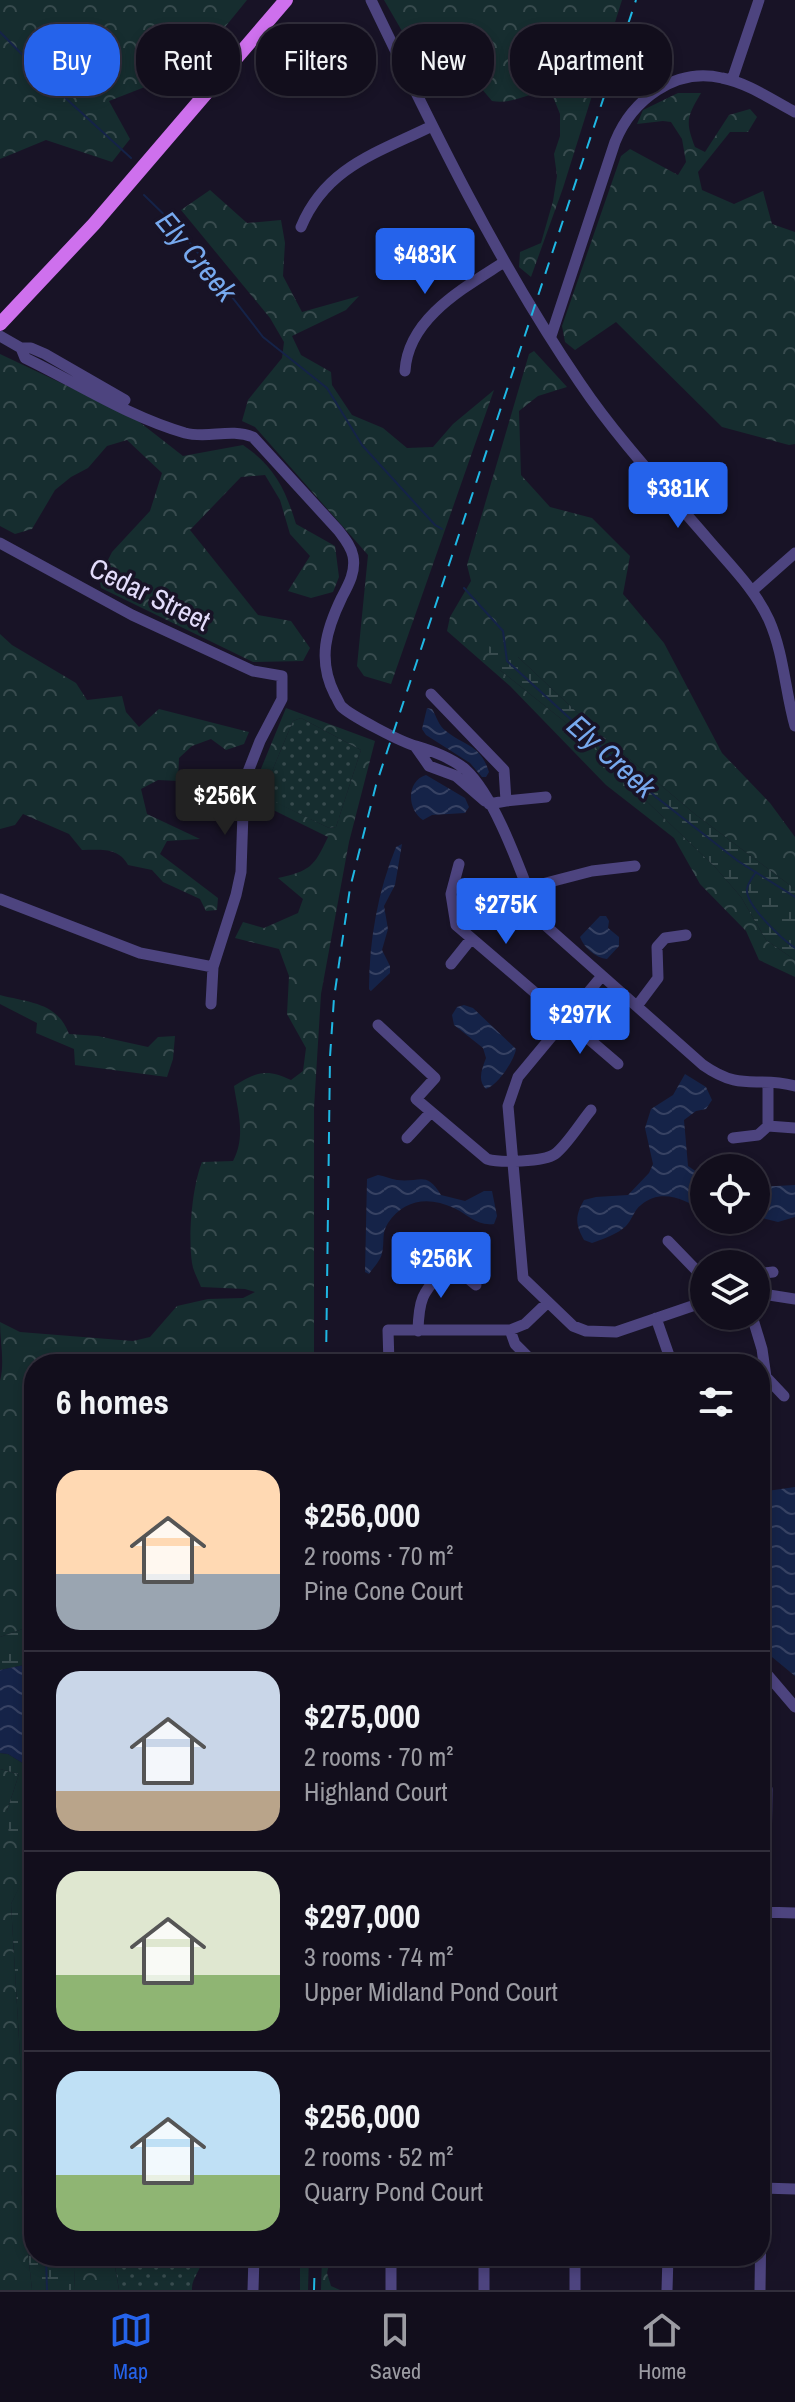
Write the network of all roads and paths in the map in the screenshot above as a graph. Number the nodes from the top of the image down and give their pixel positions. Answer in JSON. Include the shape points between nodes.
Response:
{"nodes":[{"id":1,"x":286,"y":0,"type":"edge"},
{"id":2,"x":371,"y":0,"type":"edge"},
{"id":3,"x":759,"y":0,"type":"edge"},
{"id":4,"x":732,"y":80,"type":"junction"},
{"id":5,"x":795,"y":112,"type":"edge"},
{"id":6,"x":432,"y":126,"type":"junction"},
{"id":7,"x":301,"y":227,"type":"dead end"},
{"id":8,"x":504,"y":262,"type":"junction"},
{"id":9,"x":0,"y":324,"type":"edge"},
{"id":10,"x":0,"y":336,"type":"edge"},
{"id":11,"x":551,"y":336,"type":"junction"},
{"id":12,"x":405,"y":371,"type":"dead end"},
{"id":13,"x":0,"y":543,"type":"edge"},
{"id":14,"x":795,"y":553,"type":"edge"},
{"id":15,"x":752,"y":591,"type":"junction"},
{"id":16,"x":431,"y":694,"type":"dead end"},
{"id":17,"x":795,"y":726,"type":"edge"},
{"id":18,"x":415,"y":746,"type":"junction"},
{"id":19,"x":459,"y":772,"type":"junction"},
{"id":20,"x":546,"y":797,"type":"dead end"},
{"id":21,"x":506,"y":801,"type":"junction"},
{"id":22,"x":489,"y":804,"type":"junction"},
{"id":23,"x":459,"y":864,"type":"dead end"},
{"id":24,"x":635,"y":866,"type":"dead end"},
{"id":25,"x":525,"y":886,"type":"junction"},
{"id":26,"x":0,"y":899,"type":"edge"},
{"id":27,"x":686,"y":935,"type":"dead end"},
{"id":28,"x":471,"y":939,"type":"junction"},
{"id":29,"x":451,"y":964,"type":"dead end"},
{"id":30,"x":213,"y":967,"type":"junction"},
{"id":31,"x":601,"y":977,"type":"junction"},
{"id":32,"x":211,"y":1004,"type":"dead end"},
{"id":33,"x":637,"y":1006,"type":"junction"},
{"id":34,"x":565,"y":1020,"type":"junction"},
{"id":35,"x":378,"y":1025,"type":"dead end"},
{"id":36,"x":618,"y":1064,"type":"dead end"},
{"id":37,"x":768,"y":1083,"type":"junction"},
{"id":38,"x":795,"y":1086,"type":"edge"},
{"id":39,"x":591,"y":1110,"type":"dead end"},
{"id":40,"x":431,"y":1112,"type":"junction"},
{"id":41,"x":768,"y":1126,"type":"junction"},
{"id":42,"x":795,"y":1128,"type":"edge"},
{"id":43,"x":407,"y":1138,"type":"dead end"},
{"id":44,"x":733,"y":1138,"type":"dead end"},
{"id":45,"x":512,"y":1161,"type":"junction"},
{"id":46,"x":668,"y":1241,"type":"dead end"},
{"id":47,"x":430,"y":1247,"type":"dead end"},
{"id":48,"x":690,"y":1261,"type":"edge"},
{"id":49,"x":449,"y":1263,"type":"junction"},
{"id":50,"x":770,"y":1272,"type":"edge"},
{"id":51,"x":773,"y":1272,"type":"dead end"},
{"id":52,"x":476,"y":1285,"type":"dead end"},
{"id":53,"x":770,"y":1295,"type":"edge"},
{"id":54,"x":795,"y":1299,"type":"edge"},
{"id":55,"x":547,"y":1303,"type":"junction"},
{"id":56,"x":690,"y":1305,"type":"edge"},
{"id":57,"x":656,"y":1318,"type":"junction"},
{"id":58,"x":510,"y":1330,"type":"junction"},
{"id":59,"x":756,"y":1330,"type":"edge"},
{"id":60,"x":418,"y":1331,"type":"junction"},
{"id":61,"x":389,"y":1354,"type":"edge"},
{"id":62,"x":525,"y":1354,"type":"edge"},
{"id":63,"x":669,"y":1354,"type":"edge"},
{"id":64,"x":762,"y":1354,"type":"edge"},
{"id":65,"x":770,"y":1381,"type":"edge"},
{"id":66,"x":784,"y":1396,"type":"dead end"},
{"id":67,"x":770,"y":1678,"type":"edge"},
{"id":68,"x":795,"y":1707,"type":"edge"},
{"id":69,"x":770,"y":1912,"type":"edge"},
{"id":70,"x":795,"y":1913,"type":"edge"},
{"id":71,"x":770,"y":2188,"type":"edge"},
{"id":72,"x":795,"y":2189,"type":"edge"},
{"id":73,"x":254,"y":2266,"type":"edge"},
{"id":74,"x":391,"y":2266,"type":"edge"},
{"id":75,"x":484,"y":2266,"type":"edge"},
{"id":76,"x":575,"y":2266,"type":"edge"},
{"id":77,"x":668,"y":2266,"type":"edge"},
{"id":78,"x":760,"y":2266,"type":"edge"},
{"id":79,"x":253,"y":2290,"type":"edge"},
{"id":80,"x":391,"y":2290,"type":"edge"},
{"id":81,"x":484,"y":2290,"type":"edge"},
{"id":82,"x":575,"y":2290,"type":"edge"},
{"id":83,"x":667,"y":2290,"type":"edge"},
{"id":84,"x":760,"y":2290,"type":"edge"}],
"edges":[{"from":1,"to":9,"type":"main road","via":[[99,218]]},
{"from":2,"to":6,"type":"street"},
{"from":3,"to":4,"type":"street"},
{"from":4,"to":5,"type":"street"},
{"from":4,"to":11,"type":"street","via":[[712,76],[676,81],[653,93],[630,115],[615,142]]},
{"from":6,"to":7,"type":"street","via":[[341,172],[320,191]]},
{"from":6,"to":8,"type":"street"},
{"from":8,"to":11,"type":"street"},
{"from":8,"to":12,"type":"street","via":[[450,298],[428,320],[406,356]]},
{"from":10,"to":18,"type":"street","via":[[45,354],[173,429],[253,437],[349,544],[353,572],[324,646],[331,686],[341,705],[355,716]]},
{"from":11,"to":15,"type":"street","via":[[581,385]]},
{"from":13,"to":30,"type":"street","name":"Cedar Street","via":[[132,615],[253,671],[282,676],[282,699],[244,782],[241,872]]},
{"from":14,"to":15,"type":"street"},
{"from":15,"to":17,"type":"street","via":[[779,647]]},
{"from":16,"to":21,"type":"street","via":[[504,770]]},
{"from":18,"to":19,"type":"street","via":[[439,753]]},
{"from":18,"to":19,"type":"street","via":[[424,759]]},
{"from":19,"to":22,"type":"street","via":[[477,782]]},
{"from":20,"to":21,"type":"street"},
{"from":21,"to":22,"type":"street"},
{"from":22,"to":25,"type":"street"},
{"from":23,"to":28,"type":"street","via":[[451,894],[456,925]]},
{"from":24,"to":25,"type":"street"},
{"from":25,"to":31,"type":"street","via":[[545,925]]},
{"from":26,"to":30,"type":"street","via":[[140,953]]},
{"from":27,"to":33,"type":"street","via":[[665,938],[657,947],[658,978]]},
{"from":28,"to":29,"type":"street"},
{"from":28,"to":34,"type":"street"},
{"from":30,"to":32,"type":"street"},
{"from":31,"to":33,"type":"street"},
{"from":31,"to":34,"type":"street"},
{"from":33,"to":37,"type":"street","via":[[718,1075],[744,1084]]},
{"from":34,"to":36,"type":"street"},
{"from":34,"to":45,"type":"street","via":[[512,1087]]},
{"from":35,"to":40,"type":"street","via":[[435,1078],[416,1099]]},
{"from":37,"to":38,"type":"street"},
{"from":37,"to":41,"type":"street"},
{"from":39,"to":45,"type":"street","via":[[555,1154]]},
{"from":40,"to":43,"type":"street"},
{"from":40,"to":45,"type":"street","via":[[487,1159]]},
{"from":41,"to":42,"type":"street"},
{"from":41,"to":44,"type":"street","via":[[758,1135]]},
{"from":45,"to":55,"type":"street","via":[[520,1269]]},
{"from":46,"to":48,"type":"street"},
{"from":47,"to":49,"type":"street"},
{"from":49,"to":52,"type":"street"},
{"from":49,"to":60,"type":"street","via":[[422,1296]]},
{"from":50,"to":51,"type":"street"},
{"from":53,"to":54,"type":"street"},
{"from":55,"to":57,"type":"street","via":[[586,1331],[616,1332]]},
{"from":55,"to":58,"type":"street"},
{"from":56,"to":57,"type":"street"},
{"from":57,"to":63,"type":"street"},
{"from":58,"to":60,"type":"street"},
{"from":58,"to":62,"type":"street"},
{"from":59,"to":64,"type":"street"},
{"from":60,"to":61,"type":"street","via":[[388,1330]]},
{"from":65,"to":66,"type":"street"},
{"from":67,"to":68,"type":"street"},
{"from":69,"to":70,"type":"street"},
{"from":71,"to":72,"type":"street"},
{"from":73,"to":79,"type":"street"},
{"from":74,"to":80,"type":"street"},
{"from":75,"to":81,"type":"street"},
{"from":76,"to":82,"type":"street"},
{"from":77,"to":83,"type":"street"},
{"from":78,"to":84,"type":"street"}]}
